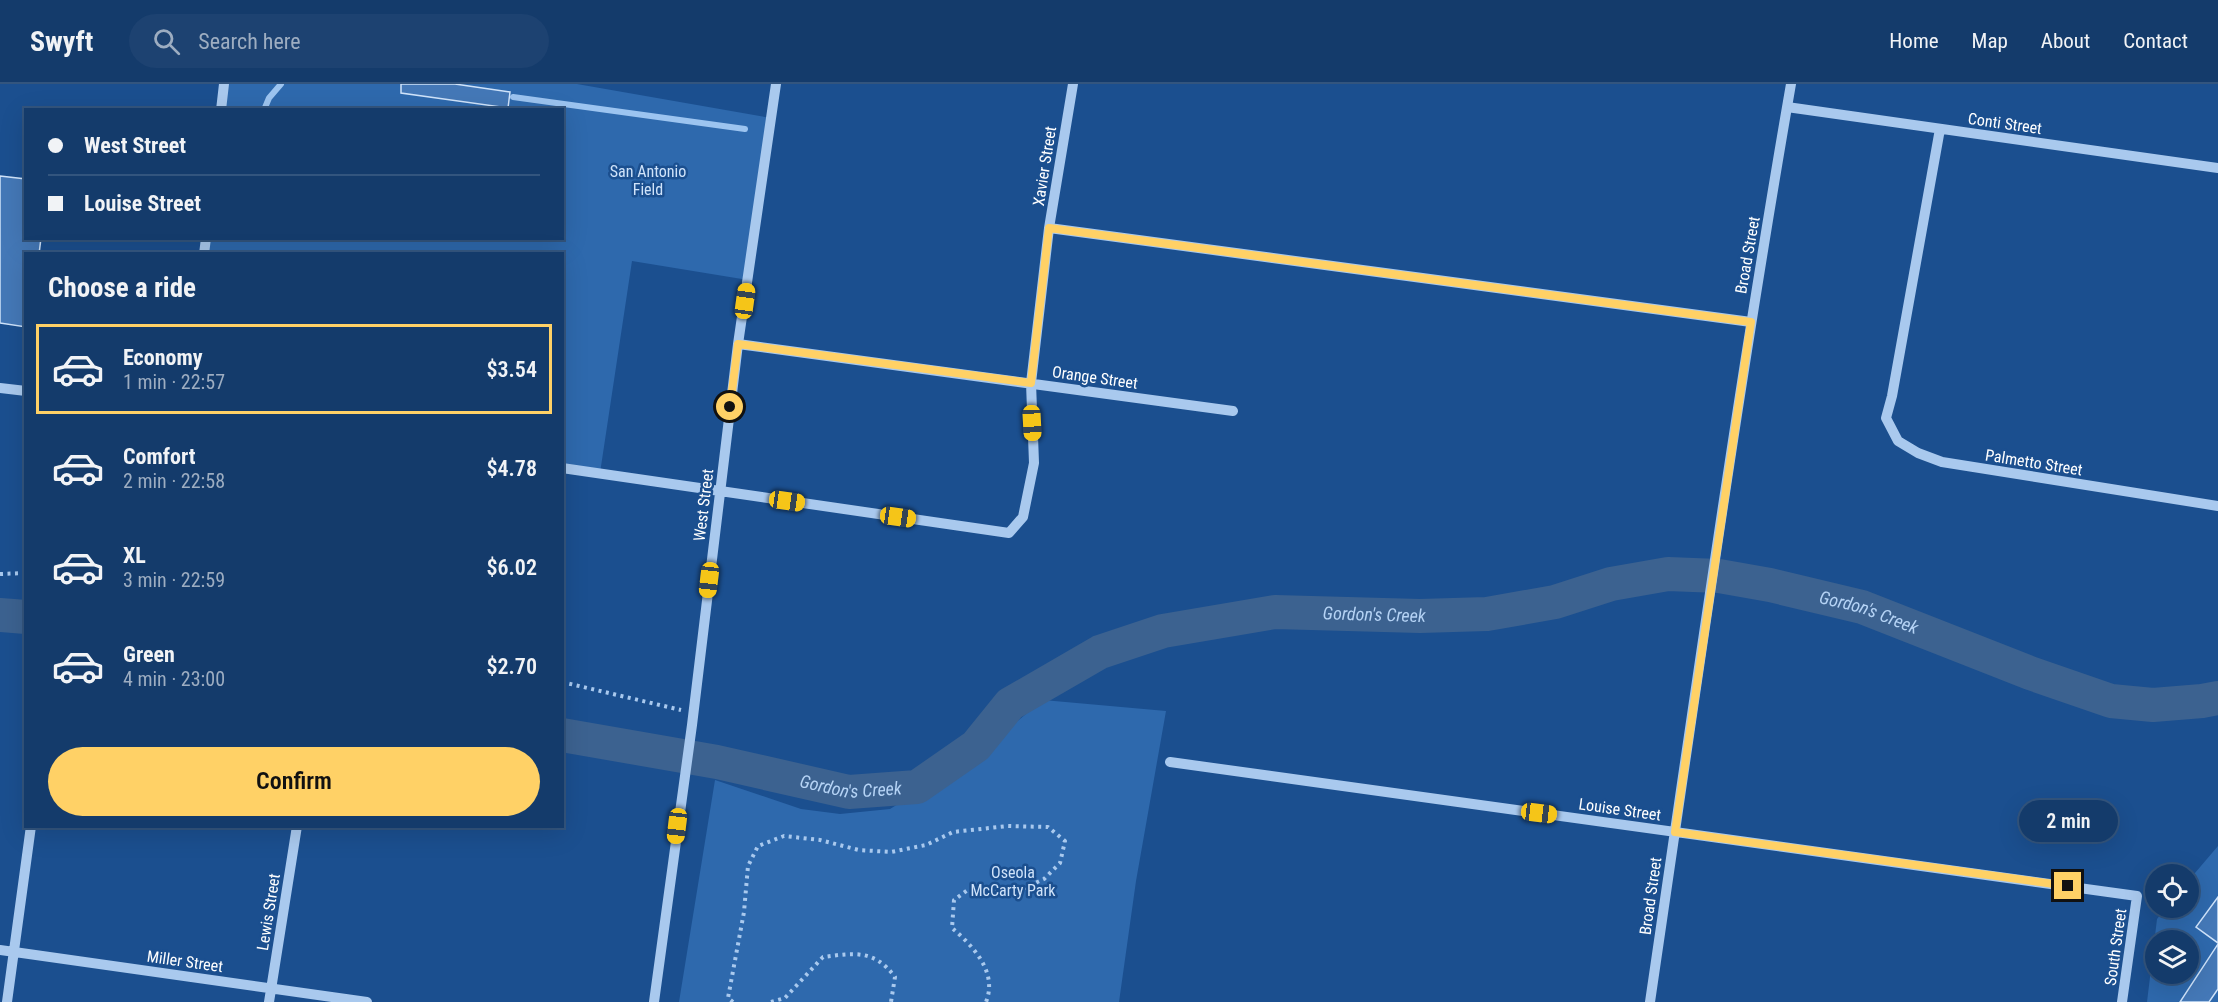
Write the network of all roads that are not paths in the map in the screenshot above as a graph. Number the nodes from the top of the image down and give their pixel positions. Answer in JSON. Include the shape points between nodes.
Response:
{"nodes":[{"id":1,"x":224,"y":84,"type":"edge"},
{"id":2,"x":776,"y":84,"type":"edge"},
{"id":3,"x":1072,"y":84,"type":"edge"},
{"id":4,"x":1791,"y":84,"type":"edge"},
{"id":5,"x":1787,"y":107,"type":"junction"},
{"id":6,"x":221,"y":108,"type":"edge"},
{"id":7,"x":1940,"y":129,"type":"junction"},
{"id":8,"x":2218,"y":168,"type":"edge"},
{"id":9,"x":1049,"y":228,"type":"junction"},
{"id":10,"x":1751,"y":322,"type":"junction"},
{"id":11,"x":738,"y":344,"type":"junction"},
{"id":12,"x":1031,"y":383,"type":"junction"},
{"id":13,"x":0,"y":388,"type":"edge"},
{"id":14,"x":24,"y":391,"type":"edge"},
{"id":15,"x":1233,"y":411,"type":"dead end"},
{"id":16,"x":564,"y":468,"type":"edge"},
{"id":17,"x":720,"y":491,"type":"junction"},
{"id":18,"x":2218,"y":506,"type":"edge"},
{"id":19,"x":1170,"y":762,"type":"dead end"},
{"id":20,"x":31,"y":828,"type":"edge"},
{"id":21,"x":297,"y":828,"type":"edge"},
{"id":22,"x":1675,"y":832,"type":"junction"},
{"id":23,"x":2138,"y":896,"type":"joint"},
{"id":24,"x":0,"y":950,"type":"edge"},
{"id":25,"x":14,"y":952,"type":"junction"},
{"id":26,"x":272,"y":988,"type":"junction"},
{"id":27,"x":7,"y":1002,"type":"edge"},
{"id":28,"x":269,"y":1002,"type":"edge"},
{"id":29,"x":367,"y":1002,"type":"edge"},
{"id":30,"x":654,"y":1002,"type":"edge"},
{"id":31,"x":1650,"y":1002,"type":"edge"},
{"id":32,"x":2122,"y":1002,"type":"edge"}],
"edges":[{"from":1,"to":6,"type":"street"},
{"from":2,"to":11,"type":"street","name":"West Street"},
{"from":3,"to":9,"type":"street","name":"Xavier Street"},
{"from":4,"to":5,"type":"street","name":"Broad Street"},
{"from":5,"to":7,"type":"street","name":"Conti Street"},
{"from":5,"to":10,"type":"street","name":"Broad Street"},
{"from":7,"to":8,"type":"street","name":"Conti Street"},
{"from":7,"to":18,"type":"street","name":"Palmetto Street","via":[[1886,418],[1898,441],[1942,462]]},
{"from":9,"to":10,"type":"street"},
{"from":9,"to":12,"type":"street","name":"Xavier Street"},
{"from":10,"to":22,"type":"street","name":"Broad Street"},
{"from":11,"to":12,"type":"street","name":"Orange Street"},
{"from":11,"to":17,"type":"street","name":"West Street"},
{"from":12,"to":15,"type":"street","name":"Orange Street"},
{"from":12,"to":17,"type":"street","name":"Xavier Street","via":[[1034,463],[1023,517],[1009,533]]},
{"from":13,"to":14,"type":"street"},
{"from":16,"to":17,"type":"street"},
{"from":17,"to":30,"type":"street","name":"West Street"},
{"from":19,"to":22,"type":"street","name":"Louise Street"},
{"from":20,"to":25,"type":"street"},
{"from":21,"to":26,"type":"street","name":"Lewis Street"},
{"from":22,"to":23,"type":"street","name":"Louise Street"},
{"from":22,"to":31,"type":"street","name":"Broad Street"},
{"from":23,"to":32,"type":"street","name":"South Street"},
{"from":24,"to":25,"type":"street","name":"Miller Street"},
{"from":25,"to":26,"type":"street","name":"Miller Street"},
{"from":25,"to":27,"type":"street"},
{"from":26,"to":28,"type":"street","name":"Lewis Street"},
{"from":26,"to":29,"type":"street","name":"Miller Street"}]}
